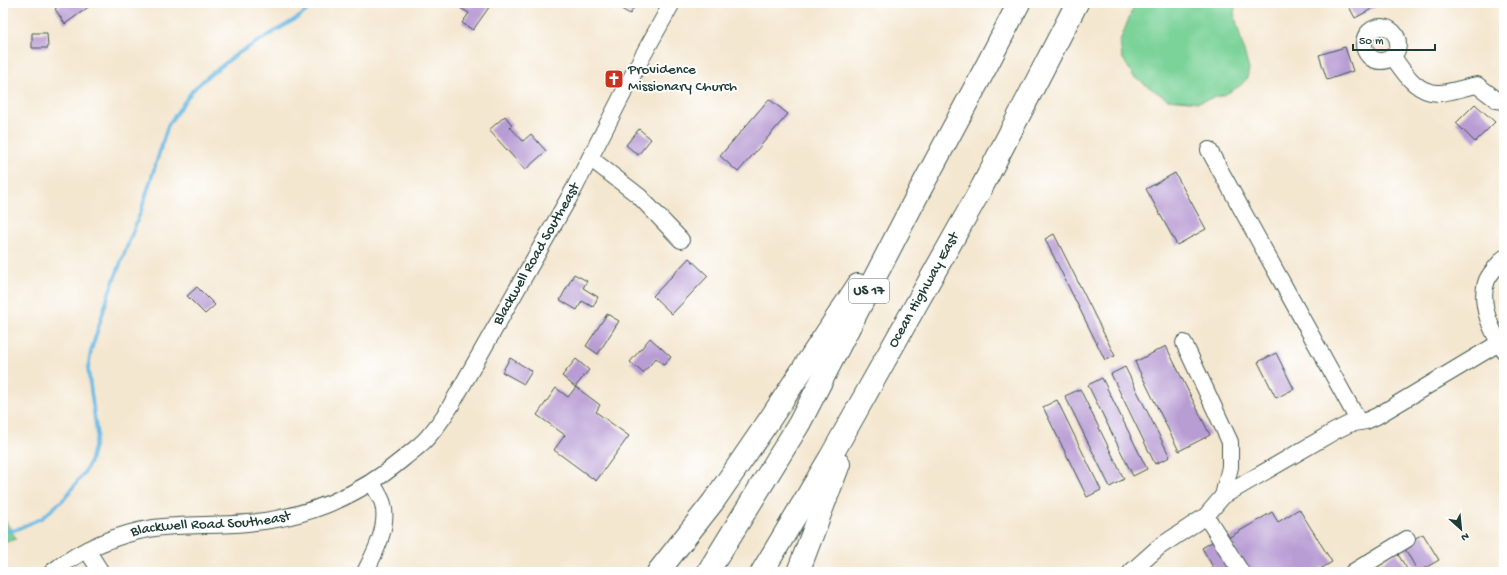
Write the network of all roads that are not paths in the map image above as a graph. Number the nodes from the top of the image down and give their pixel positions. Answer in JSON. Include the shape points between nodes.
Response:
{"nodes":[{"id":1,"x":672,"y":3,"type":"edge"},
{"id":2,"x":1019,"y":3,"type":"edge"},
{"id":3,"x":1077,"y":3,"type":"edge"},
{"id":4,"x":1393,"y":57,"type":"dead end"},
{"id":5,"x":1504,"y":102,"type":"edge"},
{"id":6,"x":1209,"y":150,"type":"dead end"},
{"id":7,"x":590,"y":158,"type":"junction"},
{"id":8,"x":919,"y":192,"type":"junction"},
{"id":9,"x":681,"y":240,"type":"dead end"},
{"id":10,"x":1504,"y":258,"type":"edge"},
{"id":11,"x":907,"y":322,"type":"junction"},
{"id":12,"x":1184,"y":343,"type":"dead end"},
{"id":13,"x":1502,"y":347,"type":"edge"},
{"id":14,"x":1360,"y":422,"type":"junction"},
{"id":15,"x":372,"y":482,"type":"junction"},
{"id":16,"x":1223,"y":496,"type":"junction"},
{"id":17,"x":1206,"y":516,"type":"junction"},
{"id":18,"x":1407,"y":538,"type":"dead end"},
{"id":19,"x":87,"y":550,"type":"junction"},
{"id":20,"x":52,"y":572,"type":"edge"},
{"id":21,"x":101,"y":572,"type":"edge"},
{"id":22,"x":365,"y":572,"type":"edge"},
{"id":23,"x":658,"y":572,"type":"edge"},
{"id":24,"x":708,"y":572,"type":"edge"},
{"id":25,"x":762,"y":572,"type":"edge"},
{"id":26,"x":798,"y":572,"type":"edge"},
{"id":27,"x":1131,"y":572,"type":"edge"},
{"id":28,"x":1241,"y":572,"type":"edge"},
{"id":29,"x":1353,"y":572,"type":"edge"}],
"edges":[{"from":1,"to":7,"type":"street","name":"Blackwell Road Southeast"},
{"from":2,"to":8,"type":"highway","number":"US 17"},
{"from":3,"to":11,"type":"highway","name":"Ocean Highway East","via":[[982,187]]},
{"from":4,"to":5,"type":"street","via":[[1407,77],[1423,91],[1440,93],[1477,85],[1497,100]]},
{"from":6,"to":14,"type":"street"},
{"from":7,"to":9,"type":"street","via":[[639,196]]},
{"from":7,"to":15,"type":"street","name":"Blackwell Road Southeast","via":[[450,407],[421,443]]},
{"from":8,"to":23,"type":"highway","via":[[713,502]]},
{"from":8,"to":24,"type":"highway","number":"US 17","via":[[799,424]]},
{"from":10,"to":13,"type":"street","via":[[1487,280],[1484,294],[1490,327]]},
{"from":11,"to":25,"type":"highway","name":"Ocean Highway East"},
{"from":11,"to":26,"type":"highway","via":[[839,465]]},
{"from":12,"to":16,"type":"street","via":[[1230,442],[1230,467]]},
{"from":13,"to":14,"type":"street","via":[[1377,416]]},
{"from":14,"to":16,"type":"street","via":[[1335,431]]},
{"from":15,"to":19,"type":"street","name":"Blackwell Road Southeast","via":[[334,502],[281,519],[154,528],[111,539]]},
{"from":15,"to":22,"type":"street","via":[[383,504],[384,516],[381,533]]},
{"from":16,"to":17,"type":"street"},
{"from":17,"to":27,"type":"street","via":[[1159,547]]},
{"from":17,"to":28,"type":"street"},
{"from":18,"to":29,"type":"street"},
{"from":19,"to":20,"type":"street","name":"Blackwell Road Southeast"},
{"from":19,"to":21,"type":"street"}]}
